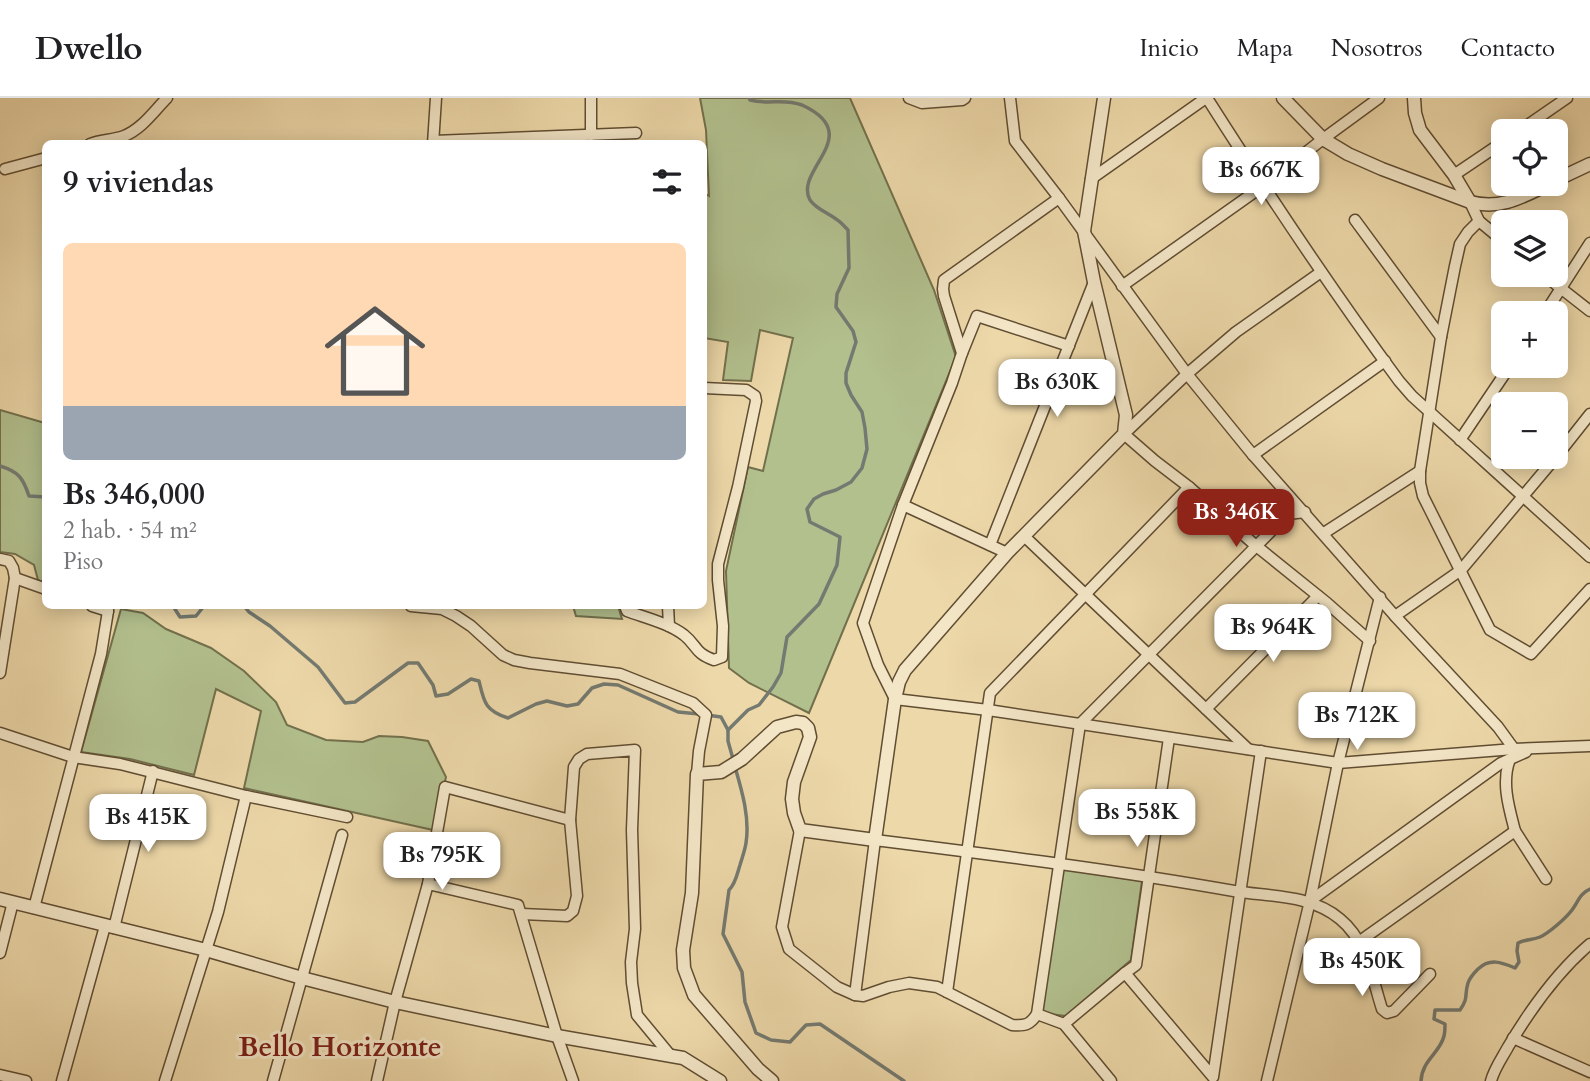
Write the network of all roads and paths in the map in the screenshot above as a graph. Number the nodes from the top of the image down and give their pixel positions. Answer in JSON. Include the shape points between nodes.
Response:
{"nodes":[{"id":1,"x":167,"y":98,"type":"edge"},
{"id":2,"x":436,"y":98,"type":"edge"},
{"id":3,"x":591,"y":98,"type":"edge"},
{"id":4,"x":909,"y":98,"type":"edge"},
{"id":5,"x":965,"y":98,"type":"edge"},
{"id":6,"x":1010,"y":98,"type":"edge"},
{"id":7,"x":1104,"y":98,"type":"edge"},
{"id":8,"x":1207,"y":98,"type":"edge"},
{"id":9,"x":1283,"y":98,"type":"edge"},
{"id":10,"x":1379,"y":98,"type":"edge"},
{"id":11,"x":1414,"y":98,"type":"edge"},
{"id":12,"x":1567,"y":98,"type":"edge"},
{"id":13,"x":1536,"y":119,"type":"edge"},
{"id":14,"x":636,"y":133,"type":"dead end"},
{"id":15,"x":591,"y":135,"type":"junction"},
{"id":16,"x":1323,"y":139,"type":"junction"},
{"id":17,"x":101,"y":140,"type":"edge"},
{"id":18,"x":433,"y":140,"type":"edge"},
{"id":19,"x":564,"y":140,"type":"edge"},
{"id":20,"x":1491,"y":150,"type":"edge"},
{"id":21,"x":42,"y":159,"type":"edge"},
{"id":22,"x":1590,"y":164,"type":"edge"},
{"id":23,"x":5,"y":169,"type":"dead end"},
{"id":24,"x":1568,"y":174,"type":"edge"},
{"id":25,"x":1454,"y":175,"type":"junction"},
{"id":26,"x":1091,"y":180,"type":"junction"},
{"id":27,"x":1263,"y":186,"type":"junction"},
{"id":28,"x":1522,"y":196,"type":"edge"},
{"id":29,"x":1059,"y":198,"type":"junction"},
{"id":30,"x":1470,"y":202,"type":"junction"},
{"id":31,"x":1355,"y":220,"type":"dead end"},
{"id":32,"x":1479,"y":221,"type":"junction"},
{"id":33,"x":1084,"y":231,"type":"junction"},
{"id":34,"x":1491,"y":231,"type":"edge"},
{"id":35,"x":1590,"y":243,"type":"edge"},
{"id":36,"x":1321,"y":272,"type":"junction"},
{"id":37,"x":1094,"y":282,"type":"junction"},
{"id":38,"x":1122,"y":286,"type":"junction"},
{"id":39,"x":1559,"y":287,"type":"edge"},
{"id":40,"x":1562,"y":289,"type":"junction"},
{"id":41,"x":1554,"y":301,"type":"edge"},
{"id":42,"x":1590,"y":311,"type":"edge"},
{"id":43,"x":1441,"y":337,"type":"junction"},
{"id":44,"x":1069,"y":346,"type":"junction"},
{"id":45,"x":962,"y":353,"type":"junction"},
{"id":46,"x":1385,"y":361,"type":"junction"},
{"id":47,"x":1187,"y":374,"type":"junction"},
{"id":48,"x":1502,"y":378,"type":"edge"},
{"id":49,"x":707,"y":388,"type":"edge"},
{"id":50,"x":1429,"y":411,"type":"junction"},
{"id":51,"x":1590,"y":414,"type":"edge"},
{"id":52,"x":1124,"y":433,"type":"junction"},
{"id":53,"x":1460,"y":440,"type":"junction"},
{"id":54,"x":1568,"y":442,"type":"edge"},
{"id":55,"x":1253,"y":454,"type":"junction"},
{"id":56,"x":1546,"y":469,"type":"edge"},
{"id":57,"x":1420,"y":471,"type":"junction"},
{"id":58,"x":1189,"y":487,"type":"junction"},
{"id":59,"x":1524,"y":496,"type":"junction"},
{"id":60,"x":903,"y":505,"type":"junction"},
{"id":61,"x":1305,"y":512,"type":"junction"},
{"id":62,"x":1324,"y":533,"type":"junction"},
{"id":63,"x":1024,"y":536,"type":"junction"},
{"id":64,"x":989,"y":545,"type":"junction"},
{"id":65,"x":1255,"y":545,"type":"junction"},
{"id":66,"x":1007,"y":553,"type":"junction"},
{"id":67,"x":1590,"y":557,"type":"edge"},
{"id":68,"x":0,"y":559,"type":"edge"},
{"id":69,"x":1461,"y":570,"type":"junction"},
{"id":70,"x":15,"y":578,"type":"junction"},
{"id":71,"x":42,"y":588,"type":"edge"},
{"id":72,"x":1590,"y":589,"type":"edge"},
{"id":73,"x":1085,"y":594,"type":"junction"},
{"id":74,"x":1318,"y":596,"type":"junction"},
{"id":75,"x":1380,"y":597,"type":"junction"},
{"id":76,"x":106,"y":609,"type":"edge"},
{"id":77,"x":442,"y":609,"type":"edge"},
{"id":78,"x":628,"y":609,"type":"edge"},
{"id":79,"x":668,"y":609,"type":"edge"},
{"id":80,"x":1395,"y":616,"type":"junction"},
{"id":81,"x":669,"y":626,"type":"junction"},
{"id":82,"x":1370,"y":641,"type":"junction"},
{"id":83,"x":1148,"y":654,"type":"junction"},
{"id":84,"x":0,"y":673,"type":"edge"},
{"id":85,"x":895,"y":699,"type":"junction"},
{"id":86,"x":1206,"y":709,"type":"junction"},
{"id":87,"x":988,"y":710,"type":"junction"},
{"id":88,"x":1080,"y":723,"type":"junction"},
{"id":89,"x":0,"y":733,"type":"edge"},
{"id":90,"x":1169,"y":738,"type":"junction"},
{"id":91,"x":1590,"y":746,"type":"edge"},
{"id":92,"x":1248,"y":749,"type":"junction"},
{"id":93,"x":1261,"y":751,"type":"junction"},
{"id":94,"x":1512,"y":754,"type":"junction"},
{"id":95,"x":73,"y":757,"type":"junction"},
{"id":96,"x":1338,"y":763,"type":"junction"},
{"id":97,"x":153,"y":771,"type":"junction"},
{"id":98,"x":697,"y":774,"type":"junction"},
{"id":99,"x":246,"y":796,"type":"junction"},
{"id":100,"x":347,"y":817,"type":"dead end"},
{"id":101,"x":570,"y":820,"type":"junction"},
{"id":102,"x":800,"y":830,"type":"junction"},
{"id":103,"x":1515,"y":831,"type":"junction"},
{"id":104,"x":342,"y":835,"type":"dead end"},
{"id":105,"x":875,"y":840,"type":"junction"},
{"id":106,"x":967,"y":852,"type":"junction"},
{"id":107,"x":1059,"y":863,"type":"junction"},
{"id":108,"x":1149,"y":876,"type":"junction"},
{"id":109,"x":1546,"y":878,"type":"dead end"},
{"id":110,"x":428,"y":884,"type":"junction"},
{"id":111,"x":1240,"y":892,"type":"junction"},
{"id":112,"x":7,"y":901,"type":"edge"},
{"id":113,"x":1310,"y":901,"type":"junction"},
{"id":114,"x":34,"y":908,"type":"junction"},
{"id":115,"x":522,"y":914,"type":"junction"},
{"id":116,"x":109,"y":927,"type":"junction"},
{"id":117,"x":1360,"y":941,"type":"junction"},
{"id":118,"x":206,"y":950,"type":"junction"},
{"id":119,"x":1587,"y":950,"type":"edge"},
{"id":120,"x":0,"y":953,"type":"edge"},
{"id":121,"x":1125,"y":973,"type":"junction"},
{"id":122,"x":1430,"y":974,"type":"dead end"},
{"id":123,"x":302,"y":978,"type":"junction"},
{"id":124,"x":947,"y":992,"type":"junction"},
{"id":125,"x":855,"y":995,"type":"junction"},
{"id":126,"x":395,"y":1002,"type":"junction"},
{"id":127,"x":1037,"y":1014,"type":"junction"},
{"id":128,"x":1064,"y":1024,"type":"junction"},
{"id":129,"x":557,"y":1036,"type":"junction"},
{"id":130,"x":1513,"y":1038,"type":"junction"},
{"id":131,"x":670,"y":1055,"type":"junction"},
{"id":132,"x":1590,"y":1072,"type":"edge"},
{"id":133,"x":0,"y":1075,"type":"edge"},
{"id":134,"x":1215,"y":1079,"type":"edge"},
{"id":135,"x":26,"y":1081,"type":"edge"},
{"id":136,"x":62,"y":1081,"type":"edge"},
{"id":137,"x":165,"y":1081,"type":"edge"},
{"id":138,"x":273,"y":1081,"type":"edge"},
{"id":139,"x":377,"y":1081,"type":"edge"},
{"id":140,"x":573,"y":1081,"type":"edge"},
{"id":141,"x":720,"y":1081,"type":"edge"},
{"id":142,"x":772,"y":1081,"type":"edge"},
{"id":143,"x":1111,"y":1081,"type":"edge"},
{"id":144,"x":1267,"y":1081,"type":"edge"},
{"id":145,"x":1491,"y":1081,"type":"edge"}],
"edges":[{"from":1,"to":17,"type":"street","via":[[137,129]]},
{"from":2,"to":18,"type":"street"},
{"from":3,"to":15,"type":"street"},
{"from":4,"to":5,"type":"street","via":[[922,103]]},
{"from":6,"to":29,"type":"street","via":[[1015,141]]},
{"from":7,"to":26,"type":"street"},
{"from":8,"to":26,"type":"street"},
{"from":8,"to":27,"type":"street"},
{"from":9,"to":16,"type":"street"},
{"from":10,"to":16,"type":"street"},
{"from":11,"to":25,"type":"street","via":[[1420,130]]},
{"from":12,"to":13,"type":"street"},
{"from":14,"to":15,"type":"street"},
{"from":15,"to":19,"type":"street"},
{"from":16,"to":27,"type":"street"},
{"from":16,"to":30,"type":"street","via":[[1382,169]]},
{"from":20,"to":25,"type":"street"},
{"from":21,"to":23,"type":"street"},
{"from":22,"to":24,"type":"street"},
{"from":25,"to":30,"type":"street"},
{"from":26,"to":33,"type":"street"},
{"from":27,"to":36,"type":"street"},
{"from":27,"to":38,"type":"street"},
{"from":28,"to":30,"type":"street","via":[[1494,205]]},
{"from":29,"to":33,"type":"street"},
{"from":29,"to":45,"type":"street","via":[[944,280],[944,296]]},
{"from":30,"to":32,"type":"street"},
{"from":31,"to":43,"type":"street"},
{"from":32,"to":34,"type":"street"},
{"from":32,"to":43,"type":"street","via":[[1460,244]]},
{"from":33,"to":37,"type":"street"},
{"from":33,"to":38,"type":"street"},
{"from":35,"to":40,"type":"street"},
{"from":36,"to":46,"type":"street"},
{"from":36,"to":47,"type":"street","via":[[1236,332]]},
{"from":37,"to":44,"type":"street"},
{"from":37,"to":52,"type":"street","via":[[1126,415]]},
{"from":38,"to":47,"type":"street"},
{"from":39,"to":40,"type":"street"},
{"from":40,"to":41,"type":"street"},
{"from":40,"to":42,"type":"street"},
{"from":43,"to":50,"type":"street"},
{"from":44,"to":45,"type":"street","via":[[977,316]]},
{"from":44,"to":64,"type":"street"},
{"from":45,"to":60,"type":"street"},
{"from":46,"to":50,"type":"street"},
{"from":46,"to":55,"type":"street"},
{"from":47,"to":52,"type":"street"},
{"from":47,"to":55,"type":"street"},
{"from":48,"to":53,"type":"street"},
{"from":49,"to":81,"type":"street","via":[[746,390],[756,401],[718,564],[722,657],[703,656],[686,636]]},
{"from":50,"to":53,"type":"street"},
{"from":50,"to":57,"type":"street"},
{"from":51,"to":54,"type":"street"},
{"from":52,"to":58,"type":"street"},
{"from":52,"to":63,"type":"street"},
{"from":53,"to":59,"type":"street"},
{"from":55,"to":61,"type":"street"},
{"from":56,"to":59,"type":"street"},
{"from":57,"to":62,"type":"street"},
{"from":57,"to":69,"type":"street","via":[[1423,496]]},
{"from":58,"to":65,"type":"street"},
{"from":58,"to":73,"type":"street"},
{"from":59,"to":67,"type":"street"},
{"from":59,"to":69,"type":"street"},
{"from":60,"to":64,"type":"street"},
{"from":60,"to":85,"type":"street","via":[[863,623]]},
{"from":61,"to":62,"type":"street"},
{"from":61,"to":65,"type":"street","via":[[1288,514]]},
{"from":62,"to":75,"type":"street"},
{"from":63,"to":66,"type":"street"},
{"from":63,"to":73,"type":"street"},
{"from":64,"to":66,"type":"street"},
{"from":65,"to":74,"type":"street"},
{"from":65,"to":83,"type":"street"},
{"from":66,"to":85,"type":"street","via":[[905,670]]},
{"from":68,"to":70,"type":"street","via":[[9,561]]},
{"from":69,"to":72,"type":"street","via":[[1490,630],[1531,654]]},
{"from":69,"to":80,"type":"street"},
{"from":70,"to":71,"type":"street"},
{"from":70,"to":84,"type":"street"},
{"from":73,"to":83,"type":"street"},
{"from":73,"to":87,"type":"street","via":[[990,693]]},
{"from":74,"to":82,"type":"street"},
{"from":74,"to":86,"type":"street"},
{"from":75,"to":80,"type":"street"},
{"from":75,"to":82,"type":"street"},
{"from":76,"to":95,"type":"street","via":[[101,654]]},
{"from":77,"to":98,"type":"street","via":[[514,660],[620,674],[693,703],[706,715]]},
{"from":78,"to":81,"type":"street"},
{"from":79,"to":81,"type":"street"},
{"from":80,"to":94,"type":"street","via":[[1498,727]]},
{"from":82,"to":96,"type":"street"},
{"from":83,"to":86,"type":"street"},
{"from":83,"to":88,"type":"street"},
{"from":85,"to":87,"type":"street"},
{"from":85,"to":105,"type":"street"},
{"from":86,"to":92,"type":"street"},
{"from":87,"to":88,"type":"street"},
{"from":87,"to":106,"type":"street"},
{"from":88,"to":90,"type":"street"},
{"from":88,"to":107,"type":"street"},
{"from":89,"to":95,"type":"street"},
{"from":90,"to":92,"type":"street"},
{"from":90,"to":108,"type":"street"},
{"from":91,"to":94,"type":"street"},
{"from":92,"to":93,"type":"street"},
{"from":93,"to":96,"type":"street"},
{"from":93,"to":111,"type":"street"},
{"from":94,"to":96,"type":"street"},
{"from":94,"to":103,"type":"street","via":[[1505,771]]},
{"from":94,"to":113,"type":"street"},
{"from":95,"to":97,"type":"street"},
{"from":95,"to":114,"type":"street"},
{"from":96,"to":113,"type":"street"},
{"from":97,"to":99,"type":"street"},
{"from":97,"to":116,"type":"street"},
{"from":98,"to":102,"type":"street","via":[[721,772],[777,727],[803,723],[810,737],[792,799]]},
{"from":98,"to":142,"type":"street","via":[[684,968],[694,995]]},
{"from":99,"to":100,"type":"street"},
{"from":99,"to":118,"type":"street"},
{"from":101,"to":110,"type":"street","via":[[445,787]]},
{"from":101,"to":115,"type":"street","via":[[577,896],[573,911],[567,916]]},
{"from":101,"to":131,"type":"street","via":[[574,767],[579,759],[587,754],[635,750],[632,983],[637,1015]]},
{"from":102,"to":105,"type":"street"},
{"from":102,"to":125,"type":"street","via":[[782,927],[785,938],[789,949],[837,987]]},
{"from":103,"to":109,"type":"street"},
{"from":103,"to":117,"type":"street"},
{"from":104,"to":123,"type":"street"},
{"from":105,"to":106,"type":"street"},
{"from":105,"to":125,"type":"street"},
{"from":106,"to":107,"type":"street"},
{"from":106,"to":124,"type":"street"},
{"from":107,"to":108,"type":"street"},
{"from":107,"to":127,"type":"street"},
{"from":108,"to":111,"type":"street"},
{"from":108,"to":121,"type":"street","via":[[1136,965]]},
{"from":110,"to":115,"type":"street","via":[[518,905]]},
{"from":110,"to":126,"type":"street"},
{"from":111,"to":113,"type":"street"},
{"from":111,"to":134,"type":"street"},
{"from":112,"to":114,"type":"street"},
{"from":112,"to":120,"type":"street"},
{"from":113,"to":117,"type":"street","via":[[1339,918]]},
{"from":113,"to":144,"type":"street"},
{"from":114,"to":116,"type":"street"},
{"from":115,"to":129,"type":"street"},
{"from":116,"to":118,"type":"street"},
{"from":116,"to":136,"type":"street"},
{"from":117,"to":122,"type":"street","via":[[1387,1013]]},
{"from":118,"to":123,"type":"street"},
{"from":118,"to":137,"type":"street"},
{"from":119,"to":130,"type":"street","via":[[1566,966]]},
{"from":121,"to":128,"type":"street"},
{"from":121,"to":134,"type":"street"},
{"from":123,"to":126,"type":"street"},
{"from":123,"to":138,"type":"street"},
{"from":124,"to":125,"type":"street","via":[[937,986],[909,983]]},
{"from":124,"to":127,"type":"street","via":[[1012,1025],[1024,1026]]},
{"from":126,"to":129,"type":"street"},
{"from":126,"to":139,"type":"street"},
{"from":127,"to":128,"type":"street"},
{"from":128,"to":143,"type":"street"},
{"from":129,"to":131,"type":"street"},
{"from":129,"to":140,"type":"street"},
{"from":130,"to":132,"type":"street"},
{"from":130,"to":145,"type":"street"},
{"from":131,"to":141,"type":"street"},
{"from":133,"to":135,"type":"street"}]}
